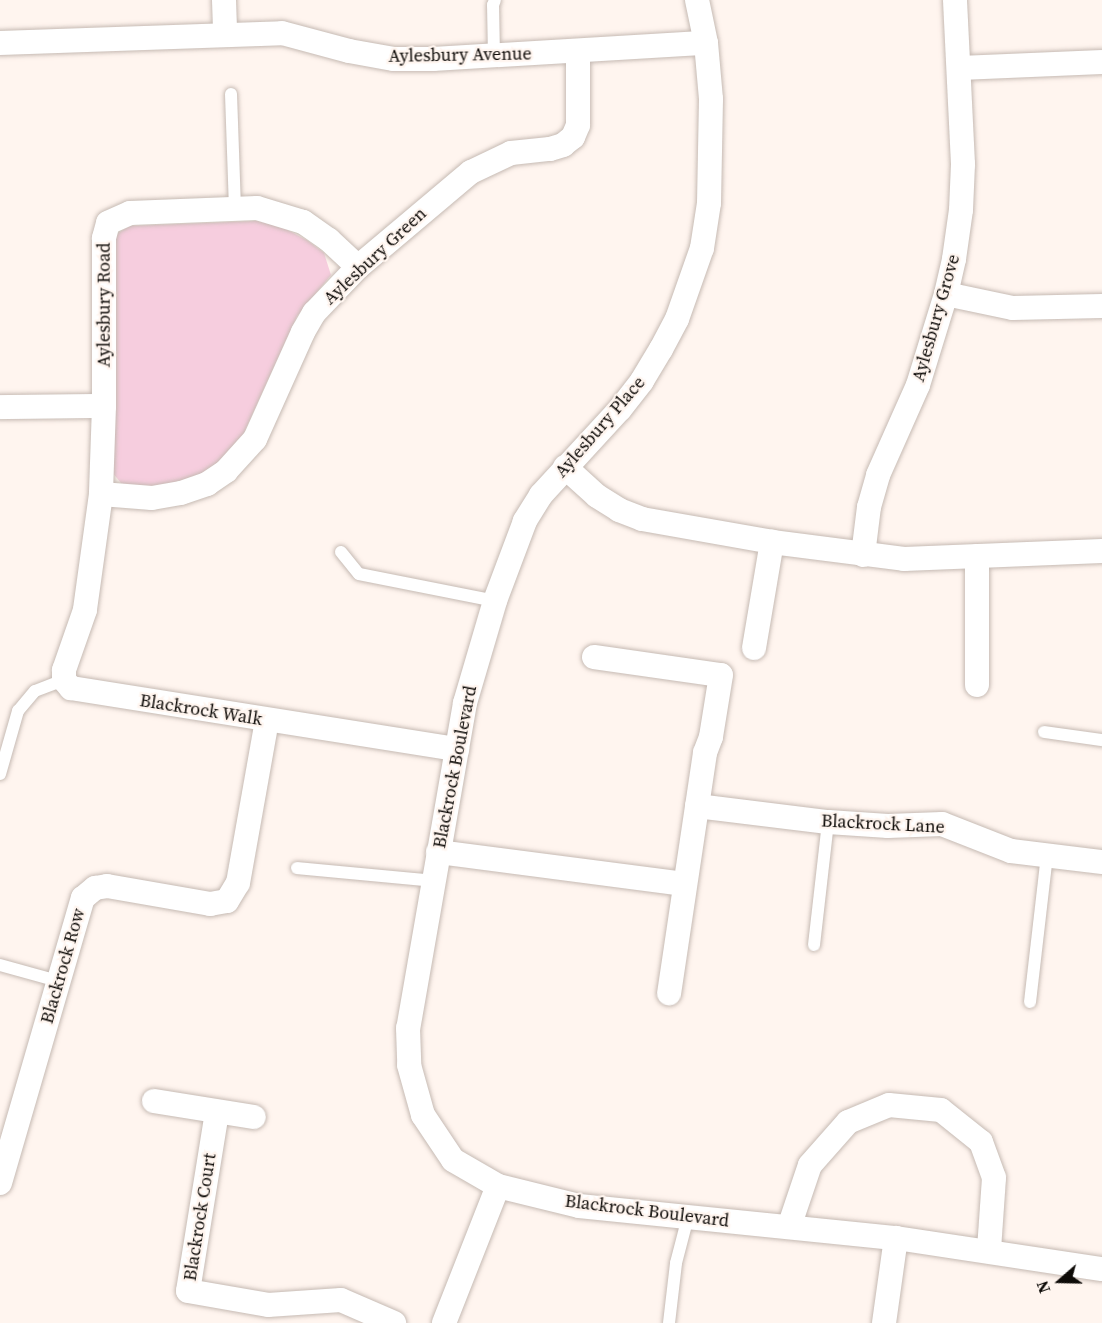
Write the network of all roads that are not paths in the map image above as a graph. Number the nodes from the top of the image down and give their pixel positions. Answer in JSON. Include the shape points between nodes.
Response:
{"nodes":[{"id":1,"x":224,"y":0,"type":"edge"},
{"id":2,"x":495,"y":0,"type":"edge"},
{"id":3,"x":697,"y":0,"type":"edge"},
{"id":4,"x":955,"y":0,"type":"edge"},
{"id":5,"x":225,"y":33,"type":"junction"},
{"id":6,"x":0,"y":43,"type":"edge"},
{"id":7,"x":706,"y":44,"type":"junction"},
{"id":8,"x":578,"y":51,"type":"junction"},
{"id":9,"x":494,"y":56,"type":"junction"},
{"id":10,"x":1102,"y":62,"type":"edge"},
{"id":11,"x":960,"y":68,"type":"junction"},
{"id":12,"x":231,"y":94,"type":"dead end"},
{"id":13,"x":234,"y":207,"type":"junction"},
{"id":14,"x":358,"y":267,"type":"junction"},
{"id":15,"x":946,"y":294,"type":"junction"},
{"id":16,"x":1102,"y":306,"type":"edge"},
{"id":17,"x":104,"y":406,"type":"junction"},
{"id":18,"x":0,"y":407,"type":"edge"},
{"id":19,"x":565,"y":467,"type":"junction"},
{"id":20,"x":101,"y":494,"type":"junction"},
{"id":21,"x":772,"y":542,"type":"junction"},
{"id":22,"x":1102,"y":551,"type":"edge"},
{"id":23,"x":341,"y":552,"type":"dead end"},
{"id":24,"x":863,"y":555,"type":"junction"},
{"id":25,"x":977,"y":556,"type":"junction"},
{"id":26,"x":495,"y":601,"type":"junction"},
{"id":27,"x":754,"y":648,"type":"dead end"},
{"id":28,"x":594,"y":657,"type":"dead end"},
{"id":29,"x":64,"y":681,"type":"junction"},
{"id":30,"x":977,"y":685,"type":"dead end"},
{"id":31,"x":267,"y":721,"type":"junction"},
{"id":32,"x":1044,"y":732,"type":"dead end"},
{"id":33,"x":1102,"y":740,"type":"edge"},
{"id":34,"x":457,"y":749,"type":"junction"},
{"id":35,"x":0,"y":774,"type":"edge"},
{"id":36,"x":697,"y":806,"type":"junction"},
{"id":37,"x":828,"y":822,"type":"junction"},
{"id":38,"x":438,"y":852,"type":"junction"},
{"id":39,"x":1047,"y":856,"type":"junction"},
{"id":40,"x":1102,"y":862,"type":"edge"},
{"id":41,"x":297,"y":868,"type":"dead end"},
{"id":42,"x":434,"y":881,"type":"junction"},
{"id":43,"x":684,"y":884,"type":"junction"},
{"id":44,"x":814,"y":945,"type":"dead end"},
{"id":45,"x":0,"y":965,"type":"edge"},
{"id":46,"x":58,"y":981,"type":"junction"},
{"id":47,"x":669,"y":993,"type":"dead end"},
{"id":48,"x":1030,"y":1002,"type":"dead end"},
{"id":49,"x":153,"y":1101,"type":"dead end"},
{"id":50,"x":218,"y":1112,"type":"junction"},
{"id":51,"x":254,"y":1117,"type":"dead end"},
{"id":52,"x":0,"y":1183,"type":"edge"},
{"id":53,"x":498,"y":1186,"type":"junction"},
{"id":54,"x":688,"y":1217,"type":"junction"},
{"id":55,"x":789,"y":1227,"type":"junction"},
{"id":56,"x":896,"y":1238,"type":"junction"},
{"id":57,"x":989,"y":1250,"type":"junction"},
{"id":58,"x":1102,"y":1269,"type":"edge"},
{"id":59,"x":394,"y":1323,"type":"edge"},
{"id":60,"x":444,"y":1323,"type":"edge"},
{"id":61,"x":669,"y":1323,"type":"edge"},
{"id":62,"x":884,"y":1323,"type":"edge"}],
"edges":[{"from":1,"to":5,"type":"street"},
{"from":2,"to":9,"type":"lane"},
{"from":3,"to":7,"type":"street","name":"Aylesbury Place"},
{"from":4,"to":11,"type":"street","name":"Aylesbury Grove"},
{"from":5,"to":6,"type":"street","name":"Aylesbury Avenue"},
{"from":5,"to":9,"type":"street","name":"Aylesbury Avenue","via":[[282,33],[394,59]]},
{"from":7,"to":8,"type":"street","name":"Aylesbury Avenue"},
{"from":7,"to":19,"type":"street","name":"Aylesbury Place","via":[[711,99],[709,203],[702,248],[677,319],[642,381]]},
{"from":8,"to":9,"type":"street","name":"Aylesbury Avenue"},
{"from":8,"to":14,"type":"street","name":"Aylesbury Green","via":[[578,125],[573,136],[563,145],[511,153],[471,172]]},
{"from":10,"to":11,"type":"street"},
{"from":11,"to":15,"type":"street","name":"Aylesbury Grove","via":[[961,210]]},
{"from":12,"to":13,"type":"lane"},
{"from":13,"to":14,"type":"street","name":"Aylesbury Road","via":[[278,212],[303,222]]},
{"from":13,"to":17,"type":"street","name":"Aylesbury Road","via":[[130,213],[108,223],[104,238]]},
{"from":14,"to":20,"type":"street","name":"Aylesbury Green","via":[[314,313],[255,439],[226,471],[207,484],[181,493],[152,498]]},
{"from":15,"to":16,"type":"street","via":[[1013,308]]},
{"from":15,"to":24,"type":"street","name":"Aylesbury Grove","via":[[918,385],[878,475]]},
{"from":17,"to":18,"type":"street"},
{"from":17,"to":20,"type":"street","name":"Aylesbury Road"},
{"from":19,"to":21,"type":"street","via":[[597,496],[642,519]]},
{"from":19,"to":26,"type":"street","name":"Aylesbury Place","via":[[525,521]]},
{"from":20,"to":29,"type":"street","name":"Aylesbury Road","via":[[85,610],[64,670]]},
{"from":21,"to":24,"type":"street"},
{"from":21,"to":27,"type":"street"},
{"from":22,"to":25,"type":"street"},
{"from":23,"to":26,"type":"lane","via":[[359,574]]},
{"from":24,"to":25,"type":"street","via":[[904,559]]},
{"from":25,"to":30,"type":"street"},
{"from":26,"to":34,"type":"street","name":"Blackrock Boulevard","via":[[465,703]]},
{"from":28,"to":36,"type":"street","via":[[721,675]]},
{"from":29,"to":31,"type":"street","name":"Blackrock Walk","via":[[71,688]]},
{"from":29,"to":35,"type":"lane","via":[[35,691],[18,711]]},
{"from":31,"to":34,"type":"street","name":"Blackrock Walk"},
{"from":31,"to":46,"type":"street","name":"Blackrock Row","via":[[238,883],[227,901],[210,904],[107,886],[95,888],[83,898]]},
{"from":32,"to":33,"type":"lane"},
{"from":34,"to":38,"type":"street","name":"Blackrock Boulevard"},
{"from":36,"to":37,"type":"street","name":"Blackrock Lane"},
{"from":36,"to":43,"type":"street"},
{"from":37,"to":39,"type":"street","name":"Blackrock Lane","via":[[942,824],[1011,851]]},
{"from":37,"to":44,"type":"lane"},
{"from":38,"to":42,"type":"street","name":"Blackrock Boulevard"},
{"from":38,"to":43,"type":"street"},
{"from":39,"to":40,"type":"street","name":"Blackrock Lane"},
{"from":39,"to":48,"type":"lane"},
{"from":41,"to":42,"type":"lane"},
{"from":42,"to":53,"type":"street","name":"Blackrock Boulevard","via":[[408,1028],[410,1065],[423,1115],[453,1160]]},
{"from":43,"to":47,"type":"street"},
{"from":45,"to":46,"type":"lane"},
{"from":46,"to":52,"type":"street","name":"Blackrock Row"},
{"from":49,"to":50,"type":"street"},
{"from":50,"to":51,"type":"street"},
{"from":50,"to":59,"type":"street","name":"Blackrock Court","via":[[188,1291],[268,1305],[341,1300]]},
{"from":53,"to":54,"type":"street","name":"Blackrock Boulevard","via":[[579,1206]]},
{"from":53,"to":60,"type":"street"},
{"from":54,"to":55,"type":"street","name":"Blackrock Boulevard"},
{"from":54,"to":61,"type":"lane","via":[[676,1263]]},
{"from":55,"to":56,"type":"street","name":"Blackrock Boulevard"},
{"from":55,"to":57,"type":"street","via":[[810,1165],[848,1122],[889,1105],[940,1110],[981,1142],[994,1178]]},
{"from":56,"to":57,"type":"street","name":"Blackrock Boulevard"},
{"from":56,"to":62,"type":"street"},
{"from":57,"to":58,"type":"street","name":"Blackrock Boulevard"}]}
